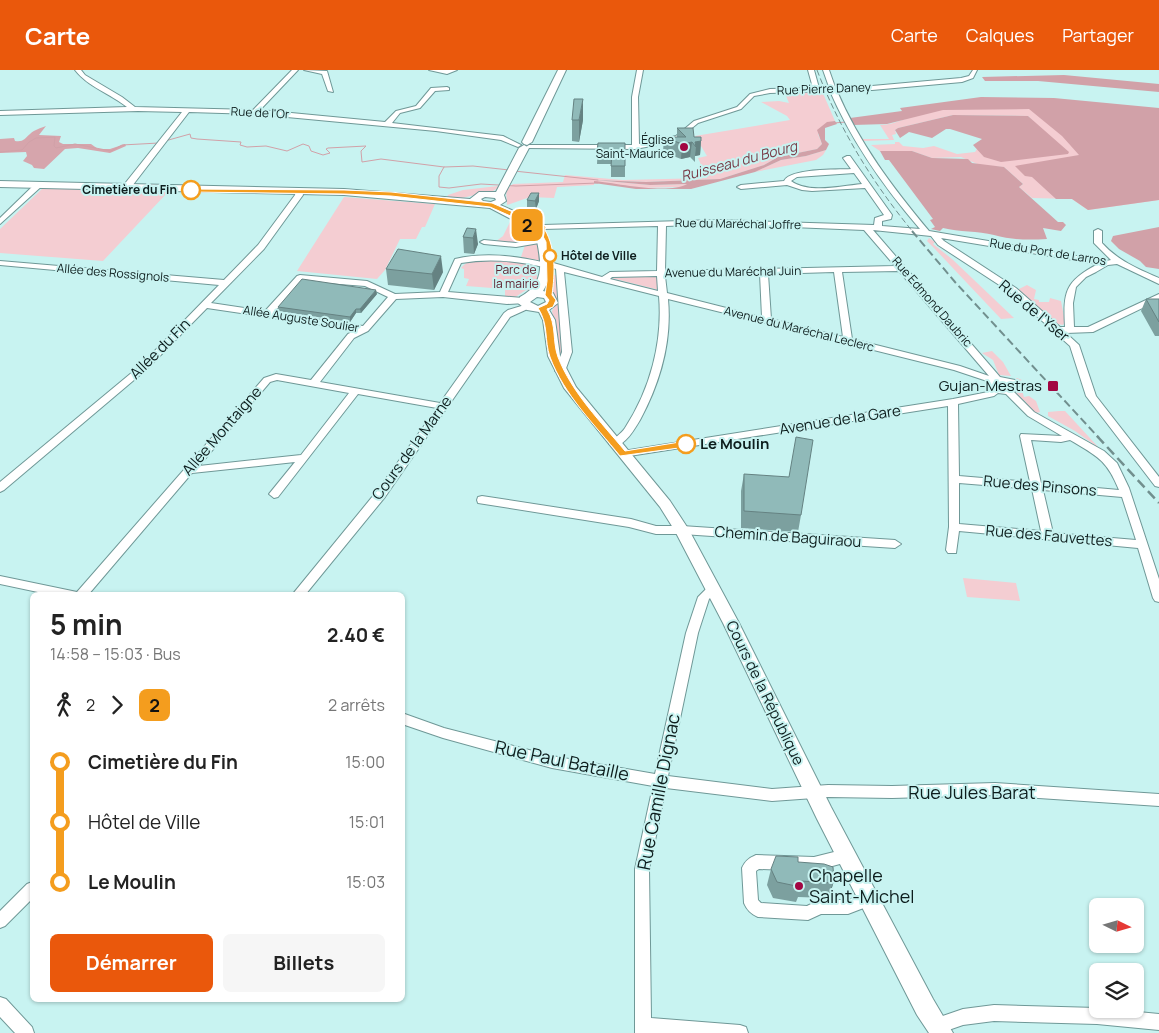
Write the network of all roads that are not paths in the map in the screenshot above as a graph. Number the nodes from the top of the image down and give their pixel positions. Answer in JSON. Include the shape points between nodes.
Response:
{"nodes":[{"id":1,"x":78,"y":70,"type":"edge"},
{"id":2,"x":295,"y":70,"type":"edge"},
{"id":3,"x":307,"y":70,"type":"edge"},
{"id":4,"x":432,"y":70,"type":"edge"},
{"id":5,"x":454,"y":70,"type":"edge"},
{"id":6,"x":562,"y":70,"type":"edge"},
{"id":7,"x":640,"y":70,"type":"edge"},
{"id":8,"x":811,"y":70,"type":"edge"},
{"id":9,"x":826,"y":70,"type":"edge"},
{"id":10,"x":975,"y":71,"type":"dead end"},
{"id":11,"x":447,"y":89,"type":"dead end"},
{"id":12,"x":833,"y":89,"type":"junction"},
{"id":13,"x":817,"y":90,"type":"junction"},
{"id":14,"x":331,"y":91,"type":"dead end"},
{"id":15,"x":133,"y":109,"type":"junction"},
{"id":16,"x":187,"y":110,"type":"junction"},
{"id":17,"x":255,"y":112,"type":"junction"},
{"id":18,"x":0,"y":114,"type":"edge"},
{"id":19,"x":388,"y":124,"type":"junction"},
{"id":20,"x":526,"y":145,"type":"junction"},
{"id":21,"x":635,"y":147,"type":"junction"},
{"id":22,"x":847,"y":158,"type":"dead end"},
{"id":23,"x":856,"y":171,"type":"junction"},
{"id":24,"x":788,"y":183,"type":"junction"},
{"id":25,"x":0,"y":184,"type":"edge"},
{"id":26,"x":39,"y":185,"type":"junction"},
{"id":27,"x":866,"y":186,"type":"junction"},
{"id":28,"x":741,"y":187,"type":"dead end"},
{"id":29,"x":126,"y":188,"type":"junction"},
{"id":30,"x":502,"y":188,"type":"junction"},
{"id":31,"x":299,"y":192,"type":"junction"},
{"id":32,"x":0,"y":222,"type":"edge"},
{"id":33,"x":662,"y":223,"type":"junction"},
{"id":34,"x":866,"y":227,"type":"junction"},
{"id":35,"x":878,"y":228,"type":"junction"},
{"id":36,"x":537,"y":230,"type":"junction"},
{"id":37,"x":1098,"y":231,"type":"dead end"},
{"id":38,"x":931,"y":234,"type":"junction"},
{"id":39,"x":484,"y":242,"type":"dead end"},
{"id":40,"x":1118,"y":261,"type":"junction"},
{"id":41,"x":0,"y":263,"type":"edge"},
{"id":42,"x":1106,"y":263,"type":"junction"},
{"id":43,"x":903,"y":268,"type":"junction"},
{"id":44,"x":556,"y":270,"type":"junction"},
{"id":45,"x":838,"y":270,"type":"junction"},
{"id":46,"x":764,"y":271,"type":"junction"},
{"id":47,"x":661,"y":274,"type":"junction"},
{"id":48,"x":604,"y":280,"type":"junction"},
{"id":49,"x":1159,"y":281,"type":"edge"},
{"id":50,"x":225,"y":283,"type":"junction"},
{"id":51,"x":535,"y":293,"type":"junction"},
{"id":52,"x":443,"y":294,"type":"junction"},
{"id":53,"x":549,"y":295,"type":"junction"},
{"id":54,"x":663,"y":295,"type":"junction"},
{"id":55,"x":1159,"y":296,"type":"edge"},
{"id":56,"x":393,"y":297,"type":"junction"},
{"id":57,"x":526,"y":304,"type":"junction"},
{"id":58,"x":205,"y":305,"type":"junction"},
{"id":59,"x":542,"y":308,"type":"junction"},
{"id":60,"x":267,"y":314,"type":"junction"},
{"id":61,"x":767,"y":321,"type":"junction"},
{"id":62,"x":365,"y":329,"type":"junction"},
{"id":63,"x":1070,"y":329,"type":"junction"},
{"id":64,"x":1058,"y":330,"type":"junction"},
{"id":65,"x":848,"y":341,"type":"junction"},
{"id":66,"x":560,"y":371,"type":"junction"},
{"id":67,"x":995,"y":379,"type":"junction"},
{"id":68,"x":314,"y":383,"type":"junction"},
{"id":69,"x":997,"y":390,"type":"junction"},
{"id":70,"x":356,"y":392,"type":"junction"},
{"id":71,"x":1009,"y":392,"type":"junction"},
{"id":72,"x":953,"y":402,"type":"junction"},
{"id":73,"x":442,"y":406,"type":"junction"},
{"id":74,"x":1072,"y":437,"type":"junction"},
{"id":75,"x":619,"y":449,"type":"junction"},
{"id":76,"x":304,"y":458,"type":"junction"},
{"id":77,"x":189,"y":470,"type":"junction"},
{"id":78,"x":954,"y":479,"type":"junction"},
{"id":79,"x":1159,"y":484,"type":"edge"},
{"id":80,"x":1036,"y":486,"type":"junction"},
{"id":81,"x":0,"y":488,"type":"edge"},
{"id":82,"x":274,"y":494,"type":"dead end"},
{"id":83,"x":1126,"y":494,"type":"junction"},
{"id":84,"x":482,"y":500,"type":"dead end"},
{"id":85,"x":954,"y":527,"type":"junction"},
{"id":86,"x":682,"y":530,"type":"junction"},
{"id":87,"x":1048,"y":536,"type":"junction"},
{"id":88,"x":894,"y":544,"type":"dead end"},
{"id":89,"x":1143,"y":545,"type":"junction"},
{"id":90,"x":952,"y":550,"type":"dead end"},
{"id":91,"x":0,"y":580,"type":"edge"},
{"id":92,"x":713,"y":589,"type":"junction"},
{"id":93,"x":58,"y":592,"type":"edge"},
{"id":94,"x":84,"y":592,"type":"edge"},
{"id":95,"x":301,"y":592,"type":"edge"},
{"id":96,"x":1159,"y":598,"type":"edge"},
{"id":97,"x":405,"y":719,"type":"edge"},
{"id":98,"x":660,"y":781,"type":"junction"},
{"id":99,"x":814,"y":793,"type":"junction"},
{"id":100,"x":1159,"y":801,"type":"edge"},
{"id":101,"x":846,"y":856,"type":"junction"},
{"id":102,"x":30,"y":891,"type":"edge"},
{"id":103,"x":869,"y":899,"type":"junction"},
{"id":104,"x":0,"y":921,"type":"edge"},
{"id":105,"x":0,"y":1004,"type":"edge"},
{"id":106,"x":1159,"y":1022,"type":"edge"},
{"id":107,"x":643,"y":1029,"type":"edge"},
{"id":108,"x":939,"y":1030,"type":"edge"},
{"id":109,"x":26,"y":1033,"type":"edge"},
{"id":110,"x":740,"y":1033,"type":"edge"}],
"edges":[{"from":1,"to":15,"type":"street"},
{"from":2,"to":17,"type":"street"},
{"from":3,"to":14,"type":"street","via":[[325,72]]},
{"from":4,"to":5,"type":"street"},
{"from":6,"to":20,"type":"main road"},
{"from":7,"to":21,"type":"street","via":[[636,84]]},
{"from":8,"to":13,"type":"street"},
{"from":9,"to":12,"type":"street","name":"Rue de l'Yser"},
{"from":10,"to":12,"type":"street","name":"Rue Pierre Daney","via":[[966,79]]},
{"from":11,"to":19,"type":"street","via":[[433,89],[418,107],[401,110]]},
{"from":12,"to":13,"type":"street","name":"Rue Pierre Daney"},
{"from":12,"to":38,"type":"street","name":"Rue de l'Yser","via":[[873,162],[910,212]]},
{"from":13,"to":21,"type":"street","name":"Rue Pierre Daney","via":[[770,91],[752,95],[739,108],[696,122],[681,135]]},
{"from":15,"to":16,"type":"street","name":"Rue de l'Or"},
{"from":15,"to":18,"type":"street","name":"Rue de l'Or"},
{"from":16,"to":17,"type":"street","name":"Rue de l'Or"},
{"from":16,"to":29,"type":"street"},
{"from":17,"to":19,"type":"street","name":"Rue de l'Or"},
{"from":19,"to":20,"type":"street","name":"Rue de l'Or","via":[[486,135]]},
{"from":20,"to":21,"type":"street","name":"Rue de l'Or"},
{"from":20,"to":30,"type":"main road"},
{"from":22,"to":23,"type":"street"},
{"from":23,"to":24,"type":"street","via":[[795,176],[788,179]]},
{"from":23,"to":27,"type":"street"},
{"from":24,"to":27,"type":"street","via":[[806,189]]},
{"from":24,"to":28,"type":"street"},
{"from":25,"to":26,"type":"main road"},
{"from":26,"to":29,"type":"main road"},
{"from":26,"to":32,"type":"street"},
{"from":27,"to":35,"type":"street","via":[[888,215],[878,220]]},
{"from":29,"to":31,"type":"main road"},
{"from":30,"to":31,"type":"main road","via":[[477,200],[454,201],[384,194]]},
{"from":30,"to":36,"type":"main road","via":[[518,217]]},
{"from":31,"to":50,"type":"street","name":"Allée du Fin","via":[[261,247]]},
{"from":33,"to":34,"type":"street","name":"Rue du Maréchal Joffre","via":[[765,222]]},
{"from":33,"to":36,"type":"street","name":"Rue du Maréchal Joffre"},
{"from":33,"to":47,"type":"street"},
{"from":34,"to":35,"type":"street","name":"Rue du Maréchal Joffre"},
{"from":34,"to":43,"type":"street","name":"Rue Edmond Daubric"},
{"from":35,"to":38,"type":"street","name":"Rue du Maréchal Joffre"},
{"from":36,"to":39,"type":"street","name":"Rue du Maréchal Joffre","via":[[516,245]]},
{"from":36,"to":44,"type":"main road"},
{"from":37,"to":40,"type":"street","via":[[1099,245]]},
{"from":38,"to":42,"type":"street","name":"Rue du Port de Larros"},
{"from":38,"to":64,"type":"street","name":"Rue de l'Yser","via":[[1013,290]]},
{"from":40,"to":42,"type":"street","name":"Rue du Port de Larros"},
{"from":40,"to":49,"type":"street","name":"Rue du Port de Larros"},
{"from":41,"to":50,"type":"street","name":"Allée des Rossignols"},
{"from":42,"to":63,"type":"street","via":[[1083,274],[1070,286],[1067,302]]},
{"from":43,"to":45,"type":"street","name":"Avenue du Maréchal Juin"},
{"from":43,"to":67,"type":"street","name":"Rue Edmond Daubric"},
{"from":44,"to":48,"type":"street","name":"Avenue du Maréchal Juin"},
{"from":44,"to":51,"type":"main road"},
{"from":44,"to":52,"type":"street","name":"Avenue du Maréchal Juin","via":[[516,258],[478,257],[458,261]]},
{"from":44,"to":53,"type":"main road"},
{"from":44,"to":66,"type":"street","via":[[567,352]]},
{"from":45,"to":46,"type":"street","name":"Avenue du Maréchal Juin"},
{"from":45,"to":65,"type":"street"},
{"from":46,"to":47,"type":"street","name":"Avenue du Maréchal Juin"},
{"from":46,"to":61,"type":"street"},
{"from":47,"to":48,"type":"street","name":"Avenue du Maréchal Juin","via":[[610,276]]},
{"from":47,"to":54,"type":"street"},
{"from":48,"to":54,"type":"street","name":"Avenue du Maréchal Leclerc"},
{"from":50,"to":58,"type":"street","name":"Allée du Fin"},
{"from":51,"to":53,"type":"main road"},
{"from":51,"to":57,"type":"main road","via":[[528,295]]},
{"from":52,"to":56,"type":"street"},
{"from":52,"to":57,"type":"street"},
{"from":53,"to":59,"type":"main road","via":[[552,303]]},
{"from":54,"to":61,"type":"street","name":"Avenue du Maréchal Leclerc"},
{"from":54,"to":75,"type":"street","via":[[665,318],[655,376],[648,396]]},
{"from":55,"to":63,"type":"street","via":[[1102,326],[1090,330]]},
{"from":56,"to":60,"type":"street","via":[[367,284],[300,278]]},
{"from":56,"to":62,"type":"street","name":"Allée Auguste Soulier"},
{"from":57,"to":59,"type":"main road"},
{"from":57,"to":73,"type":"street","name":"Cours de la Marne","via":[[507,315]]},
{"from":58,"to":60,"type":"street","name":"Allée Auguste Soulier"},
{"from":58,"to":81,"type":"street","name":"Allée du Fin","via":[[144,367]]},
{"from":59,"to":66,"type":"main road","name":"Cours de la République","via":[[549,320],[552,350]]},
{"from":60,"to":62,"type":"street","name":"Allée Auguste Soulier"},
{"from":61,"to":65,"type":"street","name":"Avenue du Maréchal Leclerc"},
{"from":62,"to":68,"type":"street","via":[[351,336]]},
{"from":63,"to":64,"type":"street"},
{"from":64,"to":79,"type":"street","name":"Rue de l'Yser","via":[[1074,345],[1088,390],[1098,407]]},
{"from":65,"to":67,"type":"street","name":"Avenue du Maréchal Leclerc"},
{"from":66,"to":75,"type":"main road","name":"Cours de la République","via":[[575,395]]},
{"from":67,"to":69,"type":"street","name":"Rue Edmond Daubric","via":[[992,386]]},
{"from":67,"to":71,"type":"street","name":"Rue Edmond Daubric","via":[[1012,382],[1014,388]]},
{"from":68,"to":70,"type":"street","name":"Allée Montaigne"},
{"from":68,"to":77,"type":"street","name":"Allée Montaigne","via":[[276,378],[268,380]]},
{"from":69,"to":71,"type":"street"},
{"from":69,"to":72,"type":"street","name":"Avenue de la Gare"},
{"from":70,"to":73,"type":"street","name":"Allée Montaigne"},
{"from":70,"to":76,"type":"street"},
{"from":71,"to":74,"type":"street","name":"Rue Edmond Daubric","via":[[1031,414]]},
{"from":72,"to":75,"type":"street","name":"Avenue de la Gare"},
{"from":72,"to":78,"type":"street"},
{"from":73,"to":95,"type":"street","name":"Cours de la Marne","via":[[349,535]]},
{"from":74,"to":80,"type":"street","via":[[1025,436]]},
{"from":74,"to":83,"type":"street","name":"Rue Edmond Daubric","via":[[1113,464]]},
{"from":75,"to":86,"type":"main road","name":"Cours de la République","via":[[665,504]]},
{"from":76,"to":77,"type":"street"},
{"from":76,"to":82,"type":"street"},
{"from":77,"to":94,"type":"street","name":"Allée Montaigne"},
{"from":78,"to":80,"type":"street","name":"Rue des Pinsons"},
{"from":78,"to":85,"type":"street"},
{"from":80,"to":83,"type":"street","name":"Rue des Pinsons"},
{"from":80,"to":87,"type":"street"},
{"from":83,"to":89,"type":"street","name":"Rue Edmond Daubric"},
{"from":84,"to":86,"type":"street","name":"Chemin de Baguiraou","via":[[640,527]]},
{"from":85,"to":87,"type":"street","name":"Rue des Fauvettes"},
{"from":85,"to":90,"type":"street"},
{"from":86,"to":88,"type":"street","name":"Chemin de Baguiraou"},
{"from":86,"to":92,"type":"main road","name":"Cours de la République"},
{"from":87,"to":89,"type":"street","name":"Rue des Fauvettes"},
{"from":89,"to":96,"type":"street","name":"Rue Edmond Daubric"},
{"from":91,"to":93,"type":"street"},
{"from":92,"to":98,"type":"street","name":"Rue Camille Dignac","via":[[704,597],[695,621]]},
{"from":92,"to":99,"type":"main road","name":"Cours de la République"},
{"from":97,"to":98,"type":"street","name":"Rue Paul Bataille","via":[[443,733],[552,762]]},
{"from":98,"to":99,"type":"street","name":"Rue Paul Bataille","via":[[772,795]]},
{"from":98,"to":107,"type":"street","name":"Rue Camille Dignac","via":[[642,869]]},
{"from":99,"to":100,"type":"street","name":"Rue Jules Barat","via":[[995,789]]},
{"from":99,"to":101,"type":"main road","name":"Cours de la République"},
{"from":101,"to":103,"type":"main road","name":"Cours de la République"},
{"from":101,"to":103,"type":"street","via":[[814,864],[756,862],[749,868],[751,903],[758,910],[808,913],[819,907],[848,907]]},
{"from":102,"to":104,"type":"street"},
{"from":103,"to":108,"type":"main road","name":"Cours de la République"},
{"from":105,"to":109,"type":"street"},
{"from":106,"to":108,"type":"street","via":[[1097,1016],[994,1013],[963,1017]]},
{"from":107,"to":110,"type":"street"}]}
